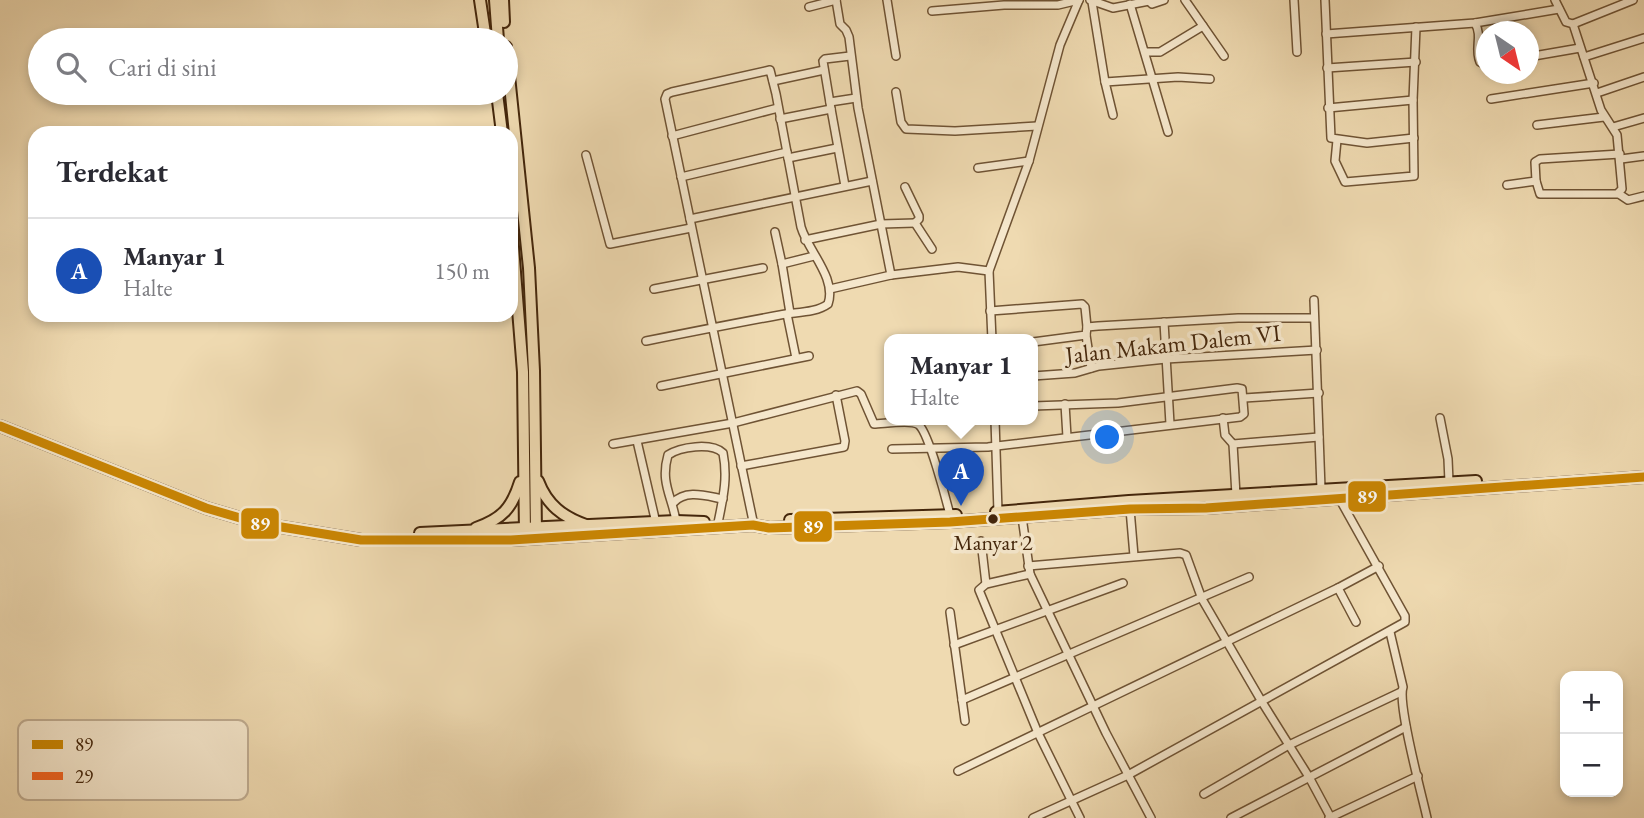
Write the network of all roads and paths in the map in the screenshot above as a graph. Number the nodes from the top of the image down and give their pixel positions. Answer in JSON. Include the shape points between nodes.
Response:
{"nodes":[{"id":1,"x":480,"y":0,"type":"edge"},
{"id":2,"x":495,"y":0,"type":"edge"},
{"id":3,"x":503,"y":0,"type":"edge"},
{"id":4,"x":836,"y":0,"type":"edge"},
{"id":5,"x":887,"y":0,"type":"edge"},
{"id":6,"x":1164,"y":0,"type":"edge"},
{"id":7,"x":1185,"y":0,"type":"edge"},
{"id":8,"x":1294,"y":0,"type":"edge"},
{"id":9,"x":1325,"y":0,"type":"edge"},
{"id":10,"x":1555,"y":0,"type":"edge"},
{"id":11,"x":1633,"y":0,"type":"edge"},
{"id":12,"x":1091,"y":1,"type":"edge"},
{"id":13,"x":1148,"y":1,"type":"edge"},
{"id":14,"x":1129,"y":4,"type":"junction"},
{"id":15,"x":809,"y":7,"type":"dead end"},
{"id":16,"x":1559,"y":9,"type":"junction"},
{"id":17,"x":932,"y":11,"type":"dead end"},
{"id":18,"x":1475,"y":23,"type":"joint"},
{"id":19,"x":1573,"y":24,"type":"junction"},
{"id":20,"x":1203,"y":26,"type":"junction"},
{"id":21,"x":1416,"y":27,"type":"junction"},
{"id":22,"x":484,"y":28,"type":"edge"},
{"id":23,"x":497,"y":28,"type":"edge"},
{"id":24,"x":504,"y":28,"type":"edge"},
{"id":25,"x":1326,"y":34,"type":"junction"},
{"id":26,"x":1644,"y":38,"type":"edge"},
{"id":27,"x":1580,"y":48,"type":"junction"},
{"id":28,"x":1144,"y":52,"type":"junction"},
{"id":29,"x":1297,"y":52,"type":"dead end"},
{"id":30,"x":1539,"y":55,"type":"edge"},
{"id":31,"x":850,"y":56,"type":"junction"},
{"id":32,"x":896,"y":56,"type":"dead end"},
{"id":33,"x":1224,"y":56,"type":"dead end"},
{"id":34,"x":1584,"y":57,"type":"junction"},
{"id":35,"x":1416,"y":62,"type":"junction"},
{"id":36,"x":1327,"y":68,"type":"junction"},
{"id":37,"x":824,"y":70,"type":"junction"},
{"id":38,"x":1153,"y":78,"type":"junction"},
{"id":39,"x":1644,"y":78,"type":"edge"},
{"id":40,"x":1210,"y":79,"type":"dead end"},
{"id":41,"x":773,"y":81,"type":"junction"},
{"id":42,"x":1105,"y":82,"type":"junction"},
{"id":43,"x":1594,"y":83,"type":"junction"},
{"id":44,"x":896,"y":92,"type":"dead end"},
{"id":45,"x":1597,"y":93,"type":"junction"},
{"id":46,"x":856,"y":97,"type":"junction"},
{"id":47,"x":1491,"y":99,"type":"dead end"},
{"id":48,"x":1413,"y":100,"type":"junction"},
{"id":49,"x":500,"y":105,"type":"edge"},
{"id":50,"x":512,"y":105,"type":"edge"},
{"id":51,"x":830,"y":106,"type":"junction"},
{"id":52,"x":778,"y":108,"type":"junction"},
{"id":53,"x":1328,"y":108,"type":"junction"},
{"id":54,"x":1113,"y":115,"type":"dead end"},
{"id":55,"x":1604,"y":117,"type":"junction"},
{"id":56,"x":1644,"y":118,"type":"edge"},
{"id":57,"x":780,"y":119,"type":"junction"},
{"id":58,"x":1537,"y":125,"type":"dead end"},
{"id":59,"x":501,"y":126,"type":"edge"},
{"id":60,"x":514,"y":126,"type":"edge"},
{"id":61,"x":1037,"y":126,"type":"junction"},
{"id":62,"x":1613,"y":127,"type":"junction"},
{"id":63,"x":1168,"y":132,"type":"dead end"},
{"id":64,"x":672,"y":136,"type":"junction"},
{"id":65,"x":1414,"y":138,"type":"junction"},
{"id":66,"x":1337,"y":140,"type":"junction"},
{"id":67,"x":837,"y":148,"type":"junction"},
{"id":68,"x":787,"y":155,"type":"junction"},
{"id":69,"x":586,"y":156,"type":"dead end"},
{"id":70,"x":1620,"y":156,"type":"junction"},
{"id":71,"x":1644,"y":156,"type":"edge"},
{"id":72,"x":518,"y":162,"type":"edge"},
{"id":73,"x":1029,"y":162,"type":"junction"},
{"id":74,"x":978,"y":168,"type":"dead end"},
{"id":75,"x":681,"y":177,"type":"junction"},
{"id":76,"x":872,"y":181,"type":"junction"},
{"id":77,"x":1536,"y":181,"type":"junction"},
{"id":78,"x":1507,"y":185,"type":"dead end"},
{"id":79,"x":845,"y":186,"type":"junction"},
{"id":80,"x":905,"y":187,"type":"dead end"},
{"id":81,"x":1619,"y":194,"type":"junction"},
{"id":82,"x":795,"y":196,"type":"junction"},
{"id":83,"x":1644,"y":196,"type":"edge"},
{"id":84,"x":690,"y":219,"type":"junction"},
{"id":85,"x":915,"y":223,"type":"junction"},
{"id":86,"x":881,"y":224,"type":"junction"},
{"id":87,"x":691,"y":228,"type":"junction"},
{"id":88,"x":775,"y":232,"type":"dead end"},
{"id":89,"x":805,"y":240,"type":"junction"},
{"id":90,"x":932,"y":249,"type":"dead end"},
{"id":91,"x":814,"y":256,"type":"junction"},
{"id":92,"x":782,"y":264,"type":"junction"},
{"id":93,"x":762,"y":268,"type":"dead end"},
{"id":94,"x":989,"y":271,"type":"junction"},
{"id":95,"x":891,"y":275,"type":"junction"},
{"id":96,"x":703,"y":279,"type":"junction"},
{"id":97,"x":654,"y":289,"type":"dead end"},
{"id":98,"x":830,"y":289,"type":"junction"},
{"id":99,"x":1314,"y":300,"type":"dead end"},
{"id":100,"x":518,"y":310,"type":"edge"},
{"id":101,"x":990,"y":311,"type":"junction"},
{"id":102,"x":788,"y":313,"type":"junction"},
{"id":103,"x":1314,"y":318,"type":"junction"},
{"id":104,"x":1164,"y":321,"type":"junction"},
{"id":105,"x":712,"y":328,"type":"junction"},
{"id":106,"x":1087,"y":331,"type":"junction"},
{"id":107,"x":992,"y":334,"type":"edge"},
{"id":108,"x":646,"y":341,"type":"dead end"},
{"id":109,"x":1038,"y":341,"type":"edge"},
{"id":110,"x":1318,"y":349,"type":"junction"},
{"id":111,"x":808,"y":356,"type":"dead end"},
{"id":112,"x":796,"y":358,"type":"junction"},
{"id":113,"x":1166,"y":359,"type":"junction"},
{"id":114,"x":1091,"y":368,"type":"junction"},
{"id":115,"x":723,"y":374,"type":"junction"},
{"id":116,"x":1038,"y":376,"type":"edge"},
{"id":117,"x":661,"y":386,"type":"dead end"},
{"id":118,"x":1319,"y":393,"type":"junction"},
{"id":119,"x":836,"y":395,"type":"junction"},
{"id":120,"x":1169,"y":395,"type":"junction"},
{"id":121,"x":1244,"y":398,"type":"junction"},
{"id":122,"x":1065,"y":404,"type":"junction"},
{"id":123,"x":1038,"y":407,"type":"edge"},
{"id":124,"x":1223,"y":418,"type":"junction"},
{"id":125,"x":1440,"y":418,"type":"dead end"},
{"id":126,"x":733,"y":423,"type":"junction"},
{"id":127,"x":1170,"y":424,"type":"junction"},
{"id":128,"x":884,"y":425,"type":"edge"},
{"id":129,"x":918,"y":425,"type":"edge"},
{"id":130,"x":995,"y":425,"type":"edge"},
{"id":131,"x":0,"y":426,"type":"edge"},
{"id":132,"x":1067,"y":437,"type":"junction"},
{"id":133,"x":1319,"y":437,"type":"junction"},
{"id":134,"x":637,"y":441,"type":"junction"},
{"id":135,"x":612,"y":444,"type":"dead end"},
{"id":136,"x":1234,"y":444,"type":"junction"},
{"id":137,"x":996,"y":445,"type":"junction"},
{"id":138,"x":929,"y":448,"type":"junction"},
{"id":139,"x":892,"y":449,"type":"dead end"},
{"id":140,"x":741,"y":466,"type":"junction"},
{"id":141,"x":1644,"y":469,"type":"edge"},
{"id":142,"x":529,"y":472,"type":"junction"},
{"id":143,"x":1644,"y":477,"type":"edge"},
{"id":144,"x":1449,"y":486,"type":"junction"},
{"id":145,"x":1321,"y":489,"type":"junction"},
{"id":146,"x":1236,"y":495,"type":"junction"},
{"id":147,"x":1339,"y":497,"type":"junction"},
{"id":148,"x":723,"y":499,"type":"junction"},
{"id":149,"x":673,"y":503,"type":"junction"},
{"id":150,"x":998,"y":512,"type":"junction"},
{"id":151,"x":950,"y":515,"type":"junction"},
{"id":152,"x":1130,"y":515,"type":"junction"},
{"id":153,"x":1022,"y":517,"type":"junction"},
{"id":154,"x":753,"y":521,"type":"junction"},
{"id":155,"x":676,"y":522,"type":"junction"},
{"id":156,"x":656,"y":523,"type":"junction"},
{"id":157,"x":718,"y":523,"type":"junction"},
{"id":158,"x":593,"y":527,"type":"junction"},
{"id":159,"x":463,"y":532,"type":"junction"},
{"id":160,"x":531,"y":534,"type":"junction"},
{"id":161,"x":351,"y":538,"type":"junction"},
{"id":162,"x":981,"y":541,"type":"dead end"},
{"id":163,"x":1134,"y":556,"type":"junction"},
{"id":164,"x":1375,"y":569,"type":"junction"},
{"id":165,"x":1029,"y":570,"type":"junction"},
{"id":166,"x":1249,"y":577,"type":"dead end"},
{"id":167,"x":1123,"y":583,"type":"dead end"},
{"id":168,"x":986,"y":584,"type":"junction"},
{"id":169,"x":1338,"y":588,"type":"junction"},
{"id":170,"x":1202,"y":599,"type":"junction"},
{"id":171,"x":950,"y":612,"type":"dead end"},
{"id":172,"x":1046,"y":612,"type":"junction"},
{"id":173,"x":1356,"y":622,"type":"dead end"},
{"id":174,"x":1396,"y":629,"type":"junction"},
{"id":175,"x":995,"y":632,"type":"junction"},
{"id":176,"x":1226,"y":641,"type":"junction"},
{"id":177,"x":954,"y":645,"type":"junction"},
{"id":178,"x":1069,"y":655,"type":"junction"},
{"id":179,"x":1014,"y":679,"type":"junction"},
{"id":180,"x":1401,"y":692,"type":"junction"},
{"id":181,"x":962,"y":700,"type":"junction"},
{"id":182,"x":1262,"y":702,"type":"junction"},
{"id":183,"x":1094,"y":705,"type":"junction"},
{"id":184,"x":965,"y":721,"type":"dead end"},
{"id":185,"x":1406,"y":727,"type":"junction"},
{"id":186,"x":1038,"y":733,"type":"junction"},
{"id":187,"x":1289,"y":745,"type":"junction"},
{"id":188,"x":958,"y":771,"type":"dead end"},
{"id":189,"x":1128,"y":775,"type":"junction"},
{"id":190,"x":1418,"y":776,"type":"junction"},
{"id":191,"x":1310,"y":777,"type":"junction"},
{"id":192,"x":1204,"y":794,"type":"dead end"},
{"id":193,"x":1072,"y":800,"type":"junction"},
{"id":194,"x":1033,"y":818,"type":"edge"},
{"id":195,"x":1080,"y":818,"type":"edge"},
{"id":196,"x":1151,"y":818,"type":"edge"},
{"id":197,"x":1231,"y":818,"type":"edge"},
{"id":198,"x":1330,"y":818,"type":"edge"},
{"id":199,"x":1427,"y":818,"type":"edge"}],
"edges":[{"from":1,"to":22,"type":"highway"},
{"from":2,"to":23,"type":"highway"},
{"from":3,"to":24,"type":"highway"},
{"from":4,"to":15,"type":"street"},
{"from":4,"to":31,"type":"street","via":[[840,23],[849,37]]},
{"from":5,"to":32,"type":"street"},
{"from":6,"to":13,"type":"street"},
{"from":7,"to":20,"type":"street"},
{"from":8,"to":29,"type":"street"},
{"from":9,"to":25,"type":"street"},
{"from":10,"to":16,"type":"street"},
{"from":11,"to":19,"type":"street"},
{"from":12,"to":14,"type":"street","via":[[1113,8]]},
{"from":12,"to":42,"type":"street"},
{"from":13,"to":14,"type":"street"},
{"from":14,"to":28,"type":"street"},
{"from":16,"to":18,"type":"street"},
{"from":16,"to":19,"type":"street","via":[[1566,22]]},
{"from":17,"to":61,"type":"street","via":[[1079,0],[1060,45]]},
{"from":18,"to":21,"type":"street"},
{"from":19,"to":27,"type":"street"},
{"from":20,"to":28,"type":"street","via":[[1160,52]]},
{"from":20,"to":33,"type":"street"},
{"from":21,"to":25,"type":"street"},
{"from":21,"to":35,"type":"street"},
{"from":25,"to":36,"type":"street"},
{"from":26,"to":34,"type":"street"},
{"from":27,"to":30,"type":"street"},
{"from":27,"to":34,"type":"street"},
{"from":28,"to":38,"type":"street"},
{"from":31,"to":37,"type":"street","via":[[824,59]]},
{"from":31,"to":46,"type":"street"},
{"from":34,"to":43,"type":"street"},
{"from":35,"to":36,"type":"street"},
{"from":35,"to":48,"type":"street"},
{"from":36,"to":53,"type":"street"},
{"from":37,"to":41,"type":"street"},
{"from":37,"to":51,"type":"street"},
{"from":38,"to":40,"type":"street"},
{"from":38,"to":42,"type":"street"},
{"from":38,"to":63,"type":"street"},
{"from":39,"to":45,"type":"street"},
{"from":41,"to":52,"type":"street"},
{"from":41,"to":64,"type":"street","via":[[771,71],[765,70],[667,94]]},
{"from":42,"to":54,"type":"street"},
{"from":43,"to":45,"type":"street"},
{"from":43,"to":47,"type":"street"},
{"from":44,"to":61,"type":"street","via":[[906,130]]},
{"from":45,"to":55,"type":"street"},
{"from":46,"to":51,"type":"street"},
{"from":46,"to":76,"type":"street"},
{"from":48,"to":53,"type":"street"},
{"from":48,"to":65,"type":"street"},
{"from":49,"to":59,"type":"highway"},
{"from":50,"to":60,"type":"highway"},
{"from":51,"to":57,"type":"street"},
{"from":51,"to":67,"type":"street"},
{"from":52,"to":57,"type":"street"},
{"from":52,"to":64,"type":"street"},
{"from":53,"to":66,"type":"street","via":[[1329,133]]},
{"from":55,"to":58,"type":"street"},
{"from":55,"to":62,"type":"street"},
{"from":56,"to":62,"type":"street"},
{"from":57,"to":68,"type":"street"},
{"from":61,"to":73,"type":"street"},
{"from":62,"to":70,"type":"street"},
{"from":64,"to":75,"type":"street"},
{"from":65,"to":66,"type":"street","via":[[1367,143]]},
{"from":65,"to":66,"type":"street","via":[[1413,178],[1347,183],[1335,160]]},
{"from":67,"to":68,"type":"street"},
{"from":67,"to":79,"type":"street"},
{"from":68,"to":75,"type":"street"},
{"from":68,"to":82,"type":"street"},
{"from":69,"to":87,"type":"street","via":[[610,244]]},
{"from":70,"to":71,"type":"street"},
{"from":70,"to":77,"type":"street","via":[[1538,160]]},
{"from":70,"to":81,"type":"street"},
{"from":72,"to":142,"type":"highway","via":[[529,268],[534,394]]},
{"from":73,"to":74,"type":"street"},
{"from":73,"to":94,"type":"street"},
{"from":75,"to":84,"type":"street"},
{"from":76,"to":79,"type":"street"},
{"from":76,"to":86,"type":"street"},
{"from":77,"to":78,"type":"street"},
{"from":77,"to":81,"type":"street","via":[[1540,194]]},
{"from":79,"to":82,"type":"street"},
{"from":80,"to":85,"type":"street","via":[[919,216]]},
{"from":81,"to":83,"type":"street","via":[[1628,200]]},
{"from":82,"to":84,"type":"street"},
{"from":82,"to":89,"type":"street"},
{"from":84,"to":87,"type":"street"},
{"from":85,"to":86,"type":"street"},
{"from":85,"to":90,"type":"street"},
{"from":86,"to":89,"type":"street"},
{"from":86,"to":95,"type":"street"},
{"from":87,"to":96,"type":"street"},
{"from":88,"to":92,"type":"street"},
{"from":89,"to":91,"type":"street"},
{"from":91,"to":92,"type":"street"},
{"from":91,"to":98,"type":"street"},
{"from":92,"to":102,"type":"street"},
{"from":93,"to":96,"type":"street"},
{"from":94,"to":95,"type":"street","via":[[958,267]]},
{"from":94,"to":101,"type":"street"},
{"from":95,"to":98,"type":"street"},
{"from":96,"to":97,"type":"street"},
{"from":96,"to":105,"type":"street"},
{"from":98,"to":102,"type":"street","via":[[825,306]]},
{"from":99,"to":103,"type":"street"},
{"from":100,"to":142,"type":"highway"},
{"from":101,"to":106,"type":"street","via":[[1082,304]]},
{"from":101,"to":107,"type":"street"},
{"from":102,"to":105,"type":"street"},
{"from":102,"to":112,"type":"street"},
{"from":103,"to":104,"type":"street"},
{"from":103,"to":110,"type":"street"},
{"from":104,"to":106,"type":"street"},
{"from":104,"to":113,"type":"street"},
{"from":105,"to":108,"type":"street"},
{"from":105,"to":115,"type":"street"},
{"from":106,"to":109,"type":"street"},
{"from":106,"to":114,"type":"street"},
{"from":110,"to":113,"type":"street","name":"Jalan Makam Dalem VI"},
{"from":110,"to":118,"type":"street"},
{"from":111,"to":112,"type":"street"},
{"from":112,"to":115,"type":"street"},
{"from":113,"to":114,"type":"street","name":"Jalan Makam Dalem VI"},
{"from":113,"to":120,"type":"street"},
{"from":114,"to":116,"type":"street","name":"Jalan Makam Dalem VI"},
{"from":115,"to":117,"type":"street"},
{"from":115,"to":126,"type":"street"},
{"from":118,"to":121,"type":"street"},
{"from":118,"to":133,"type":"street"},
{"from":119,"to":126,"type":"street"},
{"from":119,"to":128,"type":"street","via":[[860,392],[874,425]]},
{"from":119,"to":140,"type":"street","via":[[844,447]]},
{"from":120,"to":121,"type":"street","via":[[1241,388]]},
{"from":120,"to":122,"type":"street"},
{"from":120,"to":127,"type":"street"},
{"from":121,"to":124,"type":"street","via":[[1243,416]]},
{"from":122,"to":123,"type":"street"},
{"from":122,"to":132,"type":"street"},
{"from":124,"to":127,"type":"street"},
{"from":124,"to":136,"type":"street","via":[[1225,435]]},
{"from":125,"to":144,"type":"street"},
{"from":126,"to":134,"type":"street"},
{"from":126,"to":140,"type":"street"},
{"from":127,"to":132,"type":"street"},
{"from":129,"to":138,"type":"street"},
{"from":130,"to":137,"type":"street"},
{"from":131,"to":161,"type":"highway","via":[[206,508],[257,523]]},
{"from":132,"to":137,"type":"street"},
{"from":133,"to":136,"type":"street"},
{"from":133,"to":145,"type":"street"},
{"from":134,"to":135,"type":"street"},
{"from":134,"to":156,"type":"street"},
{"from":136,"to":146,"type":"street"},
{"from":137,"to":138,"type":"street"},
{"from":137,"to":150,"type":"street"},
{"from":138,"to":139,"type":"street"},
{"from":138,"to":151,"type":"street"},
{"from":140,"to":154,"type":"street"},
{"from":141,"to":144,"type":"highway"},
{"from":142,"to":158,"type":"highway","via":[[551,505],[569,519]]},
{"from":142,"to":159,"type":"highway","via":[[509,507],[486,524]]},
{"from":142,"to":160,"type":"highway"},
{"from":143,"to":144,"type":"highway"},
{"from":144,"to":145,"type":"highway"},
{"from":144,"to":147,"type":"highway"},
{"from":145,"to":146,"type":"highway"},
{"from":146,"to":150,"type":"highway"},
{"from":147,"to":152,"type":"highway"},
{"from":147,"to":164,"type":"street"},
{"from":148,"to":149,"type":"street","via":[[699,494]]},
{"from":148,"to":149,"type":"street","via":[[723,453],[717,448],[699,448],[668,455],[663,474]]},
{"from":148,"to":157,"type":"street"},
{"from":149,"to":155,"type":"street"},
{"from":150,"to":151,"type":"highway"},
{"from":151,"to":154,"type":"highway"},
{"from":152,"to":153,"type":"highway"},
{"from":152,"to":163,"type":"street"},
{"from":153,"to":160,"type":"highway"},
{"from":153,"to":165,"type":"street"},
{"from":154,"to":157,"type":"highway"},
{"from":155,"to":156,"type":"highway"},
{"from":155,"to":157,"type":"highway"},
{"from":156,"to":158,"type":"highway"},
{"from":158,"to":160,"type":"highway"},
{"from":159,"to":160,"type":"highway"},
{"from":159,"to":161,"type":"highway"},
{"from":160,"to":161,"type":"highway"},
{"from":162,"to":168,"type":"street"},
{"from":163,"to":165,"type":"street"},
{"from":163,"to":170,"type":"street","via":[[1183,554]]},
{"from":164,"to":169,"type":"street"},
{"from":164,"to":174,"type":"street","via":[[1405,616],[1406,621]]},
{"from":165,"to":168,"type":"street"},
{"from":165,"to":172,"type":"street"},
{"from":166,"to":170,"type":"street"},
{"from":167,"to":172,"type":"street"},
{"from":168,"to":175,"type":"street","via":[[979,590]]},
{"from":169,"to":173,"type":"street"},
{"from":169,"to":176,"type":"street"},
{"from":170,"to":176,"type":"street"},
{"from":170,"to":178,"type":"street"},
{"from":171,"to":177,"type":"street"},
{"from":172,"to":175,"type":"street"},
{"from":172,"to":178,"type":"street"},
{"from":174,"to":180,"type":"street"},
{"from":174,"to":182,"type":"street"},
{"from":175,"to":177,"type":"street"},
{"from":175,"to":179,"type":"street"},
{"from":176,"to":182,"type":"street"},
{"from":176,"to":183,"type":"street"},
{"from":177,"to":181,"type":"street"},
{"from":178,"to":179,"type":"street"},
{"from":178,"to":183,"type":"street"},
{"from":179,"to":181,"type":"street"},
{"from":179,"to":186,"type":"street"},
{"from":180,"to":185,"type":"street"},
{"from":180,"to":187,"type":"street"},
{"from":181,"to":184,"type":"street"},
{"from":182,"to":187,"type":"street"},
{"from":182,"to":189,"type":"street"},
{"from":183,"to":186,"type":"street"},
{"from":183,"to":189,"type":"street"},
{"from":185,"to":190,"type":"street"},
{"from":185,"to":191,"type":"street"},
{"from":186,"to":188,"type":"street"},
{"from":186,"to":193,"type":"street"},
{"from":187,"to":191,"type":"street"},
{"from":187,"to":192,"type":"street"},
{"from":189,"to":193,"type":"street"},
{"from":189,"to":196,"type":"street"},
{"from":190,"to":198,"type":"street"},
{"from":190,"to":199,"type":"street"},
{"from":191,"to":197,"type":"street"},
{"from":191,"to":198,"type":"street"},
{"from":193,"to":194,"type":"street"},
{"from":193,"to":195,"type":"street"}]}
